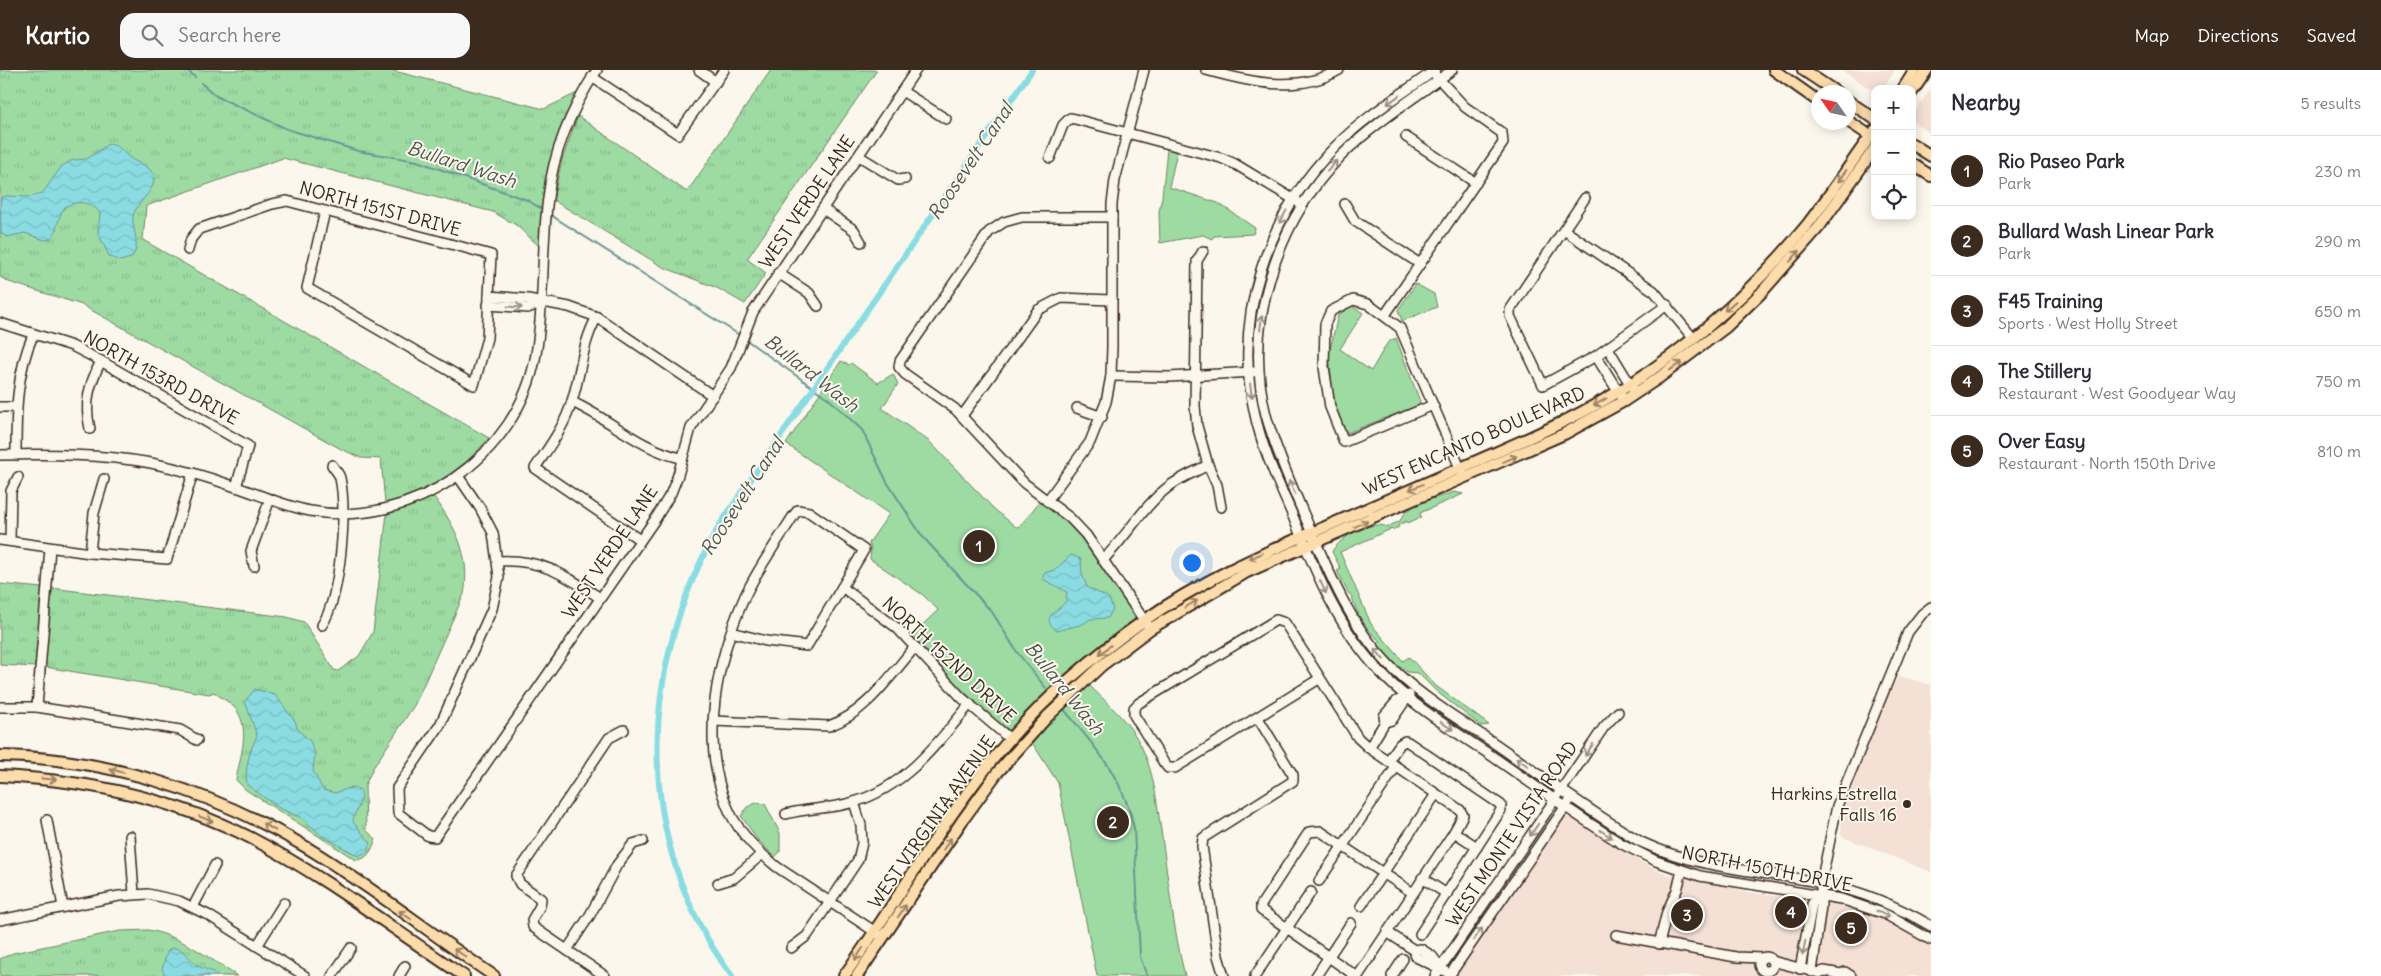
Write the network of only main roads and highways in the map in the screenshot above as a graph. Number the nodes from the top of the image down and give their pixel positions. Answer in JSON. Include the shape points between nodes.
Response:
{"nodes":[{"id":1,"x":1774,"y":70,"type":"edge"},
{"id":2,"x":1803,"y":70,"type":"edge"},
{"id":3,"x":1915,"y":70,"type":"edge"},
{"id":4,"x":1927,"y":70,"type":"edge"},
{"id":5,"x":1826,"y":85,"type":"edge"},
{"id":6,"x":1906,"y":85,"type":"edge"},
{"id":7,"x":1916,"y":86,"type":"edge"},
{"id":8,"x":1811,"y":96,"type":"edge"},
{"id":9,"x":1856,"y":106,"type":"edge"},
{"id":10,"x":1871,"y":115,"type":"edge"},
{"id":11,"x":1856,"y":125,"type":"edge"},
{"id":12,"x":1871,"y":134,"type":"edge"},
{"id":13,"x":1871,"y":138,"type":"edge"},
{"id":14,"x":1916,"y":147,"type":"edge"},
{"id":15,"x":1871,"y":154,"type":"edge"},
{"id":16,"x":1931,"y":156,"type":"edge"},
{"id":17,"x":1916,"y":167,"type":"edge"},
{"id":18,"x":1931,"y":176,"type":"edge"},
{"id":19,"x":1766,"y":272,"type":"junction"},
{"id":20,"x":1774,"y":279,"type":"junction"},
{"id":21,"x":1633,"y":389,"type":"junction"},
{"id":22,"x":1309,"y":540,"type":"junction"},
{"id":23,"x":1147,"y":625,"type":"junction"},
{"id":24,"x":0,"y":756,"type":"edge"},
{"id":25,"x":0,"y":776,"type":"edge"},
{"id":26,"x":428,"y":931,"type":"junction"},
{"id":27,"x":418,"y":946,"type":"junction"},
{"id":28,"x":464,"y":976,"type":"edge"},
{"id":29,"x":494,"y":976,"type":"edge"},
{"id":30,"x":844,"y":976,"type":"edge"},
{"id":31,"x":857,"y":976,"type":"edge"}],
"edges":[{"from":1,"to":8,"type":"main road"},
{"from":2,"to":5,"type":"main road"},
{"from":3,"to":6,"type":"main road"},
{"from":4,"to":7,"type":"main road"},
{"from":9,"to":10,"type":"main road"},
{"from":11,"to":12,"type":"main road"},
{"from":13,"to":19,"type":"main road","name":"WEST ENCANTO BOULEVARD","one_way":true,"via":[[1810,221]]},
{"from":14,"to":16,"type":"main road"},
{"from":20,"to":15,"type":"main road","name":"WEST ENCANTO BOULEVARD","one_way":true,"via":[[1819,227]]},
{"from":17,"to":18,"type":"main road"},
{"from":19,"to":20,"type":"main road"},
{"from":19,"to":21,"type":"main road","name":"WEST ENCANTO BOULEVARD","one_way":true},
{"from":21,"to":20,"type":"main road","name":"WEST ENCANTO BOULEVARD","one_way":true,"via":[[1708,342]]},
{"from":21,"to":22,"type":"main road","name":"WEST ENCANTO BOULEVARD","one_way":true,"via":[[1618,392],[1543,432]]},
{"from":22,"to":21,"type":"main road","name":"WEST ENCANTO BOULEVARD","one_way":true,"via":[[1465,478],[1564,434],[1624,401]]},
{"from":22,"to":23,"type":"main road","name":"WEST VIRGINIA AVENUE"},
{"from":23,"to":30,"type":"main road","name":"WEST VIRGINIA AVENUE","one_way":true,"via":[[1064,684],[1010,739],[952,814]]},
{"from":31,"to":23,"type":"main road","name":"WEST VIRGINIA AVENUE","one_way":true,"via":[[985,788],[1047,717]]},
{"from":26,"to":24,"type":"main road","one_way":true,"via":[[306,848],[234,809],[169,784],[96,766]]},
{"from":25,"to":27,"type":"main road","one_way":true,"via":[[60,780],[110,788],[180,809],[238,832],[309,872]]},
{"from":26,"to":27,"type":"main road"},
{"from":29,"to":26,"type":"main road","one_way":true},
{"from":27,"to":28,"type":"main road"}]}
